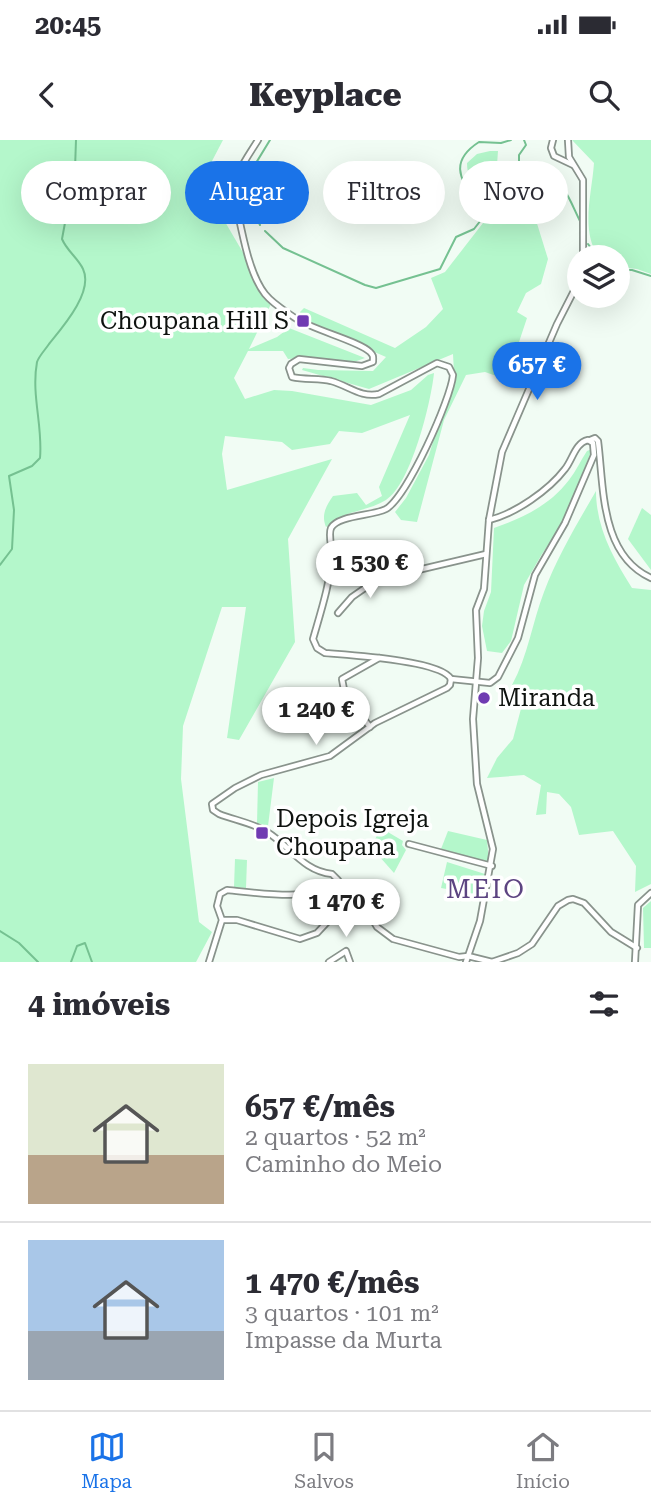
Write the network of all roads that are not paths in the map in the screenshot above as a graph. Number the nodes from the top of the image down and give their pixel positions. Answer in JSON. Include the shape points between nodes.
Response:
{"nodes":[{"id":1,"x":258,"y":140,"type":"edge"},
{"id":2,"x":553,"y":140,"type":"edge"},
{"id":3,"x":568,"y":140,"type":"edge"},
{"id":4,"x":573,"y":165,"type":"junction"},
{"id":5,"x":583,"y":245,"type":"edge"},
{"id":6,"x":567,"y":304,"type":"edge"},
{"id":7,"x":590,"y":440,"type":"junction"},
{"id":8,"x":489,"y":520,"type":"junction"},
{"id":9,"x":486,"y":554,"type":"junction"},
{"id":10,"x":651,"y":578,"type":"edge"},
{"id":11,"x":338,"y":613,"type":"dead end"},
{"id":12,"x":380,"y":657,"type":"junction"},
{"id":13,"x":451,"y":679,"type":"junction"},
{"id":14,"x":475,"y":680,"type":"junction"},
{"id":15,"x":345,"y":695,"type":"dead end"},
{"id":16,"x":352,"y":710,"type":"dead end"},
{"id":17,"x":370,"y":727,"type":"junction"},
{"id":18,"x":409,"y":844,"type":"dead end"},
{"id":19,"x":492,"y":866,"type":"junction"},
{"id":20,"x":651,"y":893,"type":"edge"},
{"id":21,"x":222,"y":920,"type":"junction"},
{"id":22,"x":637,"y":948,"type":"junction"},
{"id":23,"x":467,"y":959,"type":"edge"},
{"id":24,"x":209,"y":962,"type":"edge"},
{"id":25,"x":330,"y":962,"type":"edge"},
{"id":26,"x":350,"y":962,"type":"edge"},
{"id":27,"x":635,"y":962,"type":"edge"}],
"edges":[{"from":1,"to":12,"type":"street","via":[[238,173],[234,195],[261,288],[298,320],[361,346],[373,357],[373,362],[362,366],[299,359],[289,368],[292,377],[330,381],[372,395],[437,363],[449,367],[453,375],[405,490],[388,508],[349,518],[330,531],[329,585],[313,639],[325,653]]},
{"from":2,"to":4,"type":"street","via":[[554,156]]},
{"from":3,"to":4,"type":"street"},
{"from":4,"to":5,"type":"street","via":[[583,180]]},
{"from":6,"to":8,"type":"street","via":[[502,452]]},
{"from":7,"to":8,"type":"street","via":[[580,444],[565,470],[532,498]]},
{"from":7,"to":10,"type":"street","via":[[598,441],[604,503],[615,539],[634,567]]},
{"from":7,"to":14,"type":"street","via":[[595,445],[594,455],[565,523],[535,575],[518,638],[496,680]]},
{"from":8,"to":9,"type":"street"},
{"from":9,"to":11,"type":"street","via":[[401,574],[388,572]]},
{"from":9,"to":14,"type":"street","via":[[484,589],[476,610]]},
{"from":12,"to":13,"type":"street","via":[[444,671]]},
{"from":12,"to":15,"type":"street","via":[[342,679]]},
{"from":13,"to":14,"type":"street"},
{"from":13,"to":17,"type":"street","via":[[447,688]]},
{"from":14,"to":19,"type":"street","via":[[477,785],[493,849]]},
{"from":16,"to":17,"type":"street"},
{"from":17,"to":21,"type":"street","via":[[330,756],[261,775],[212,804],[219,814],[266,831],[304,864],[338,880],[324,890],[294,895],[227,890],[217,897]]},
{"from":18,"to":19,"type":"street"},
{"from":19,"to":23,"type":"street"},
{"from":20,"to":22,"type":"street","via":[[638,905]]},
{"from":21,"to":23,"type":"street","via":[[237,920],[300,939],[317,933],[344,904],[355,901],[364,905],[377,927],[393,939]]},
{"from":21,"to":24,"type":"street"},
{"from":22,"to":23,"type":"street","via":[[611,932],[584,903],[568,900],[558,906],[532,944],[518,953],[492,962]]},
{"from":22,"to":27,"type":"street"},
{"from":25,"to":26,"type":"street","via":[[346,951]]}]}
